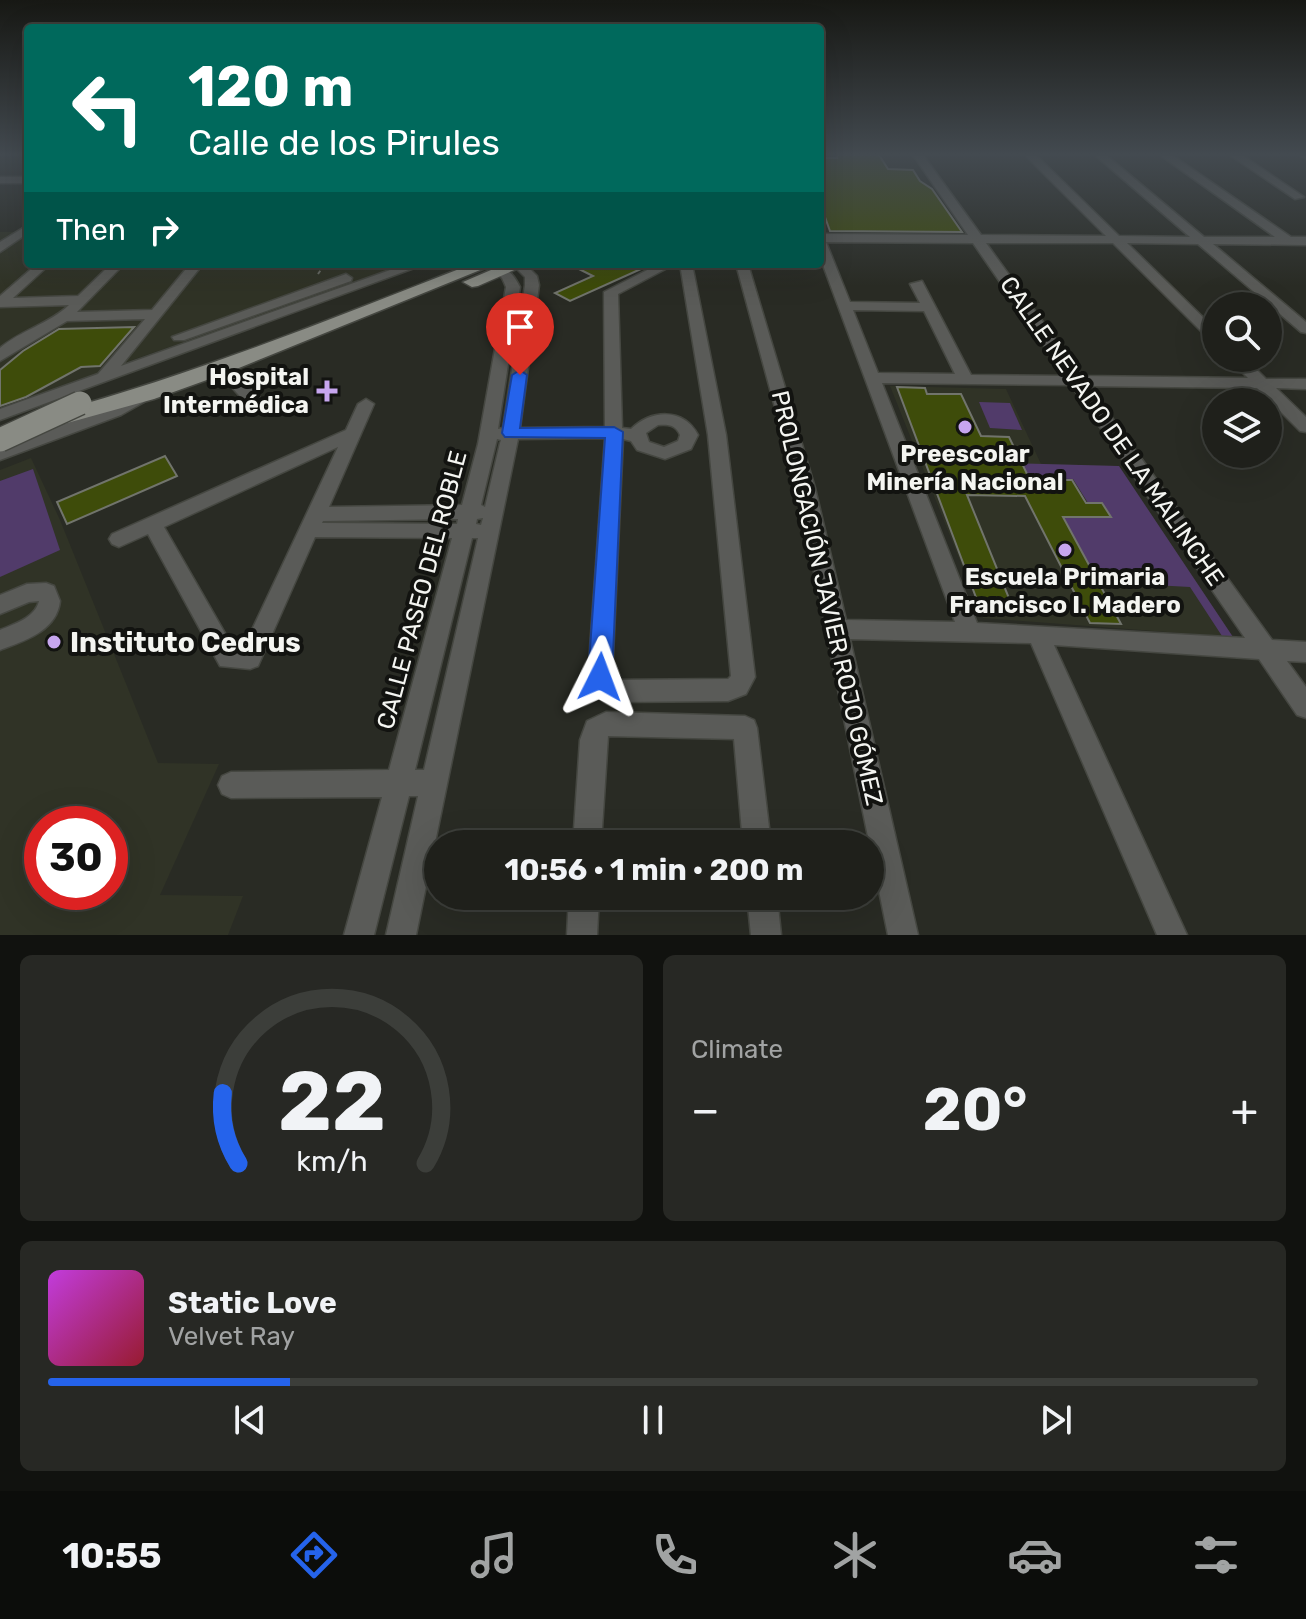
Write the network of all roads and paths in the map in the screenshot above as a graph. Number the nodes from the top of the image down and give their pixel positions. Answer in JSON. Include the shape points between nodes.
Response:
{"nodes":[{"id":1,"x":948,"y":199,"type":"edge"},
{"id":2,"x":1074,"y":199,"type":"edge"},
{"id":3,"x":1152,"y":199,"type":"edge"},
{"id":4,"x":1227,"y":199,"type":"edge"},
{"id":5,"x":24,"y":231,"type":"edge"},
{"id":6,"x":0,"y":236,"type":"edge"},
{"id":7,"x":15,"y":237,"type":"junction"},
{"id":8,"x":824,"y":239,"type":"edge"},
{"id":9,"x":976,"y":239,"type":"junction"},
{"id":10,"x":1116,"y":240,"type":"junction"},
{"id":11,"x":1201,"y":240,"type":"junction"},
{"id":12,"x":1288,"y":241,"type":"junction"},
{"id":13,"x":1306,"y":241,"type":"edge"},
{"id":14,"x":0,"y":248,"type":"edge"},
{"id":15,"x":824,"y":249,"type":"edge"},
{"id":16,"x":1306,"y":254,"type":"edge"},
{"id":17,"x":39,"y":268,"type":"edge"},
{"id":18,"x":114,"y":268,"type":"edge"},
{"id":19,"x":194,"y":268,"type":"edge"},
{"id":20,"x":373,"y":268,"type":"edge"},
{"id":21,"x":497,"y":268,"type":"edge"},
{"id":22,"x":507,"y":268,"type":"edge"},
{"id":23,"x":513,"y":268,"type":"edge"},
{"id":24,"x":660,"y":268,"type":"edge"},
{"id":25,"x":687,"y":268,"type":"edge"},
{"id":26,"x":743,"y":268,"type":"edge"},
{"id":27,"x":422,"y":270,"type":"edge"},
{"id":28,"x":535,"y":274,"type":"edge"},
{"id":29,"x":917,"y":284,"type":"dead end"},
{"id":30,"x":81,"y":300,"type":"junction"},
{"id":31,"x":0,"y":303,"type":"edge"},
{"id":32,"x":847,"y":306,"type":"junction"},
{"id":33,"x":928,"y":307,"type":"junction"},
{"id":34,"x":156,"y":314,"type":"junction"},
{"id":35,"x":64,"y":317,"type":"junction"},
{"id":36,"x":1202,"y":324,"type":"edge"},
{"id":37,"x":1306,"y":329,"type":"edge"},
{"id":38,"x":179,"y":337,"type":"dead end"},
{"id":39,"x":8,"y":343,"type":"edge"},
{"id":40,"x":0,"y":356,"type":"edge"},
{"id":41,"x":222,"y":368,"type":"junction"},
{"id":42,"x":1251,"y":372,"type":"edge"},
{"id":43,"x":875,"y":378,"type":"junction"},
{"id":44,"x":965,"y":379,"type":"junction"},
{"id":45,"x":102,"y":380,"type":"junction"},
{"id":46,"x":1076,"y":381,"type":"junction"},
{"id":47,"x":1262,"y":383,"type":"junction"},
{"id":48,"x":1306,"y":384,"type":"edge"},
{"id":49,"x":146,"y":394,"type":"junction"},
{"id":50,"x":253,"y":400,"type":"dead end"},
{"id":51,"x":366,"y":404,"type":"dead end"},
{"id":52,"x":0,"y":415,"type":"edge"},
{"id":53,"x":1306,"y":427,"type":"edge"},
{"id":54,"x":353,"y":433,"type":"junction"},
{"id":55,"x":689,"y":435,"type":"junction"},
{"id":56,"x":717,"y":435,"type":"junction"},
{"id":57,"x":623,"y":437,"type":"junction"},
{"id":58,"x":0,"y":438,"type":"edge"},
{"id":59,"x":499,"y":439,"type":"junction"},
{"id":60,"x":0,"y":454,"type":"edge"},
{"id":61,"x":493,"y":521,"type":"junction"},
{"id":62,"x":313,"y":522,"type":"junction"},
{"id":63,"x":468,"y":522,"type":"junction"},
{"id":64,"x":152,"y":524,"type":"junction"},
{"id":65,"x":119,"y":539,"type":"dead end"},
{"id":66,"x":0,"y":605,"type":"edge"},
{"id":67,"x":837,"y":629,"type":"junction"},
{"id":68,"x":970,"y":633,"type":"junction"},
{"id":69,"x":1038,"y":634,"type":"junction"},
{"id":70,"x":0,"y":640,"type":"edge"},
{"id":71,"x":1266,"y":649,"type":"junction"},
{"id":72,"x":1306,"y":652,"type":"edge"},
{"id":73,"x":1306,"y":707,"type":"edge"},
{"id":74,"x":397,"y":783,"type":"junction"},
{"id":75,"x":435,"y":783,"type":"junction"},
{"id":76,"x":231,"y":785,"type":"dead end"},
{"id":77,"x":588,"y":830,"type":"edge"},
{"id":78,"x":756,"y":830,"type":"edge"},
{"id":79,"x":583,"y":910,"type":"edge"},
{"id":80,"x":763,"y":910,"type":"edge"},
{"id":81,"x":359,"y":935,"type":"edge"},
{"id":82,"x":401,"y":935,"type":"edge"},
{"id":83,"x":582,"y":935,"type":"edge"},
{"id":84,"x":766,"y":935,"type":"edge"},
{"id":85,"x":903,"y":935,"type":"edge"},
{"id":86,"x":1172,"y":935,"type":"edge"}],
"edges":[{"from":1,"to":9,"type":"street","name":"CALLE NEVADO DE LA MALINCHE"},
{"from":2,"to":10,"type":"street"},
{"from":3,"to":11,"type":"street"},
{"from":4,"to":12,"type":"street"},
{"from":5,"to":7,"type":"street"},
{"from":6,"to":7,"type":"street"},
{"from":7,"to":14,"type":"street"},
{"from":8,"to":9,"type":"street"},
{"from":9,"to":10,"type":"street"},
{"from":9,"to":46,"type":"street","name":"CALLE NEVADO DE LA MALINCHE"},
{"from":10,"to":11,"type":"street"},
{"from":10,"to":36,"type":"street"},
{"from":11,"to":12,"type":"street"},
{"from":11,"to":37,"type":"street"},
{"from":12,"to":13,"type":"street"},
{"from":12,"to":16,"type":"street"},
{"from":15,"to":32,"type":"street"},
{"from":17,"to":31,"type":"street"},
{"from":18,"to":30,"type":"street"},
{"from":19,"to":34,"type":"street"},
{"from":20,"to":38,"type":"street"},
{"from":21,"to":41,"type":"main road","via":[[377,306]]},
{"from":22,"to":59,"type":"street","name":"CALLE PASEO DEL ROBLE","via":[[513,287]]},
{"from":23,"to":28,"type":"street","name":"CALLE PASEO DEL ROBLE"},
{"from":24,"to":57,"type":"street","via":[[613,289]]},
{"from":25,"to":56,"type":"street"},
{"from":26,"to":67,"type":"street","name":"PROLONGACIÓN JAVIER ROJO GÓMEZ","via":[[806,488]]},
{"from":27,"to":45,"type":"street"},
{"from":27,"to":58,"type":"main road","bridge":true},
{"from":28,"to":59,"type":"street","name":"CALLE PASEO DEL ROBLE"},
{"from":29,"to":33,"type":"street"},
{"from":30,"to":31,"type":"street"},
{"from":30,"to":35,"type":"street"},
{"from":32,"to":33,"type":"street"},
{"from":32,"to":43,"type":"street"},
{"from":33,"to":44,"type":"street"},
{"from":34,"to":35,"type":"street"},
{"from":34,"to":45,"type":"street"},
{"from":35,"to":39,"type":"street"},
{"from":39,"to":40,"type":"street"},
{"from":41,"to":49,"type":"main road"},
{"from":41,"to":50,"type":"street"},
{"from":42,"to":47,"type":"street"},
{"from":43,"to":44,"type":"street"},
{"from":43,"to":68,"type":"street"},
{"from":44,"to":46,"type":"street"},
{"from":45,"to":52,"type":"street"},
{"from":46,"to":47,"type":"street"},
{"from":46,"to":71,"type":"street","name":"CALLE NEVADO DE LA MALINCHE"},
{"from":47,"to":48,"type":"street"},
{"from":47,"to":53,"type":"street"},
{"from":49,"to":58,"type":"main road","bridge":true},
{"from":49,"to":60,"type":"street"},
{"from":51,"to":54,"type":"street"},
{"from":54,"to":62,"type":"street"},
{"from":54,"to":64,"type":"street"},
{"from":55,"to":56,"type":"street"},
{"from":55,"to":57,"type":"street","via":[[677,422],[662,419]]},
{"from":55,"to":57,"type":"street","via":[[680,449],[665,453]]},
{"from":56,"to":57,"type":"street","via":[[743,677],[728,690],[613,691],[603,686]]},
{"from":57,"to":59,"type":"street"},
{"from":59,"to":61,"type":"street","name":"CALLE PASEO DEL ROBLE"},
{"from":59,"to":63,"type":"street","name":"CALLE PASEO DEL ROBLE"},
{"from":61,"to":63,"type":"street"},
{"from":61,"to":75,"type":"street","name":"CALLE PASEO DEL ROBLE"},
{"from":62,"to":63,"type":"street"},
{"from":62,"to":64,"type":"street","via":[[250,659],[228,659]]},
{"from":63,"to":74,"type":"street","name":"CALLE PASEO DEL ROBLE"},
{"from":64,"to":65,"type":"street"},
{"from":66,"to":70,"type":"street","via":[[36,591],[46,592],[51,600],[43,619]]},
{"from":67,"to":68,"type":"street"},
{"from":67,"to":85,"type":"street","name":"PROLONGACIÓN JAVIER ROJO GÓMEZ"},
{"from":68,"to":69,"type":"street"},
{"from":69,"to":71,"type":"street"},
{"from":69,"to":86,"type":"street"},
{"from":71,"to":72,"type":"street"},
{"from":71,"to":73,"type":"street","name":"CALLE NEVADO DE LA MALINCHE"},
{"from":74,"to":75,"type":"street"},
{"from":74,"to":76,"type":"street"},
{"from":74,"to":81,"type":"street","name":"CALLE PASEO DEL ROBLE"},
{"from":75,"to":82,"type":"street","name":"CALLE PASEO DEL ROBLE"},
{"from":77,"to":78,"type":"street","via":[[596,729],[606,724],[745,728]]},
{"from":79,"to":83,"type":"street"},
{"from":80,"to":84,"type":"street"}]}
